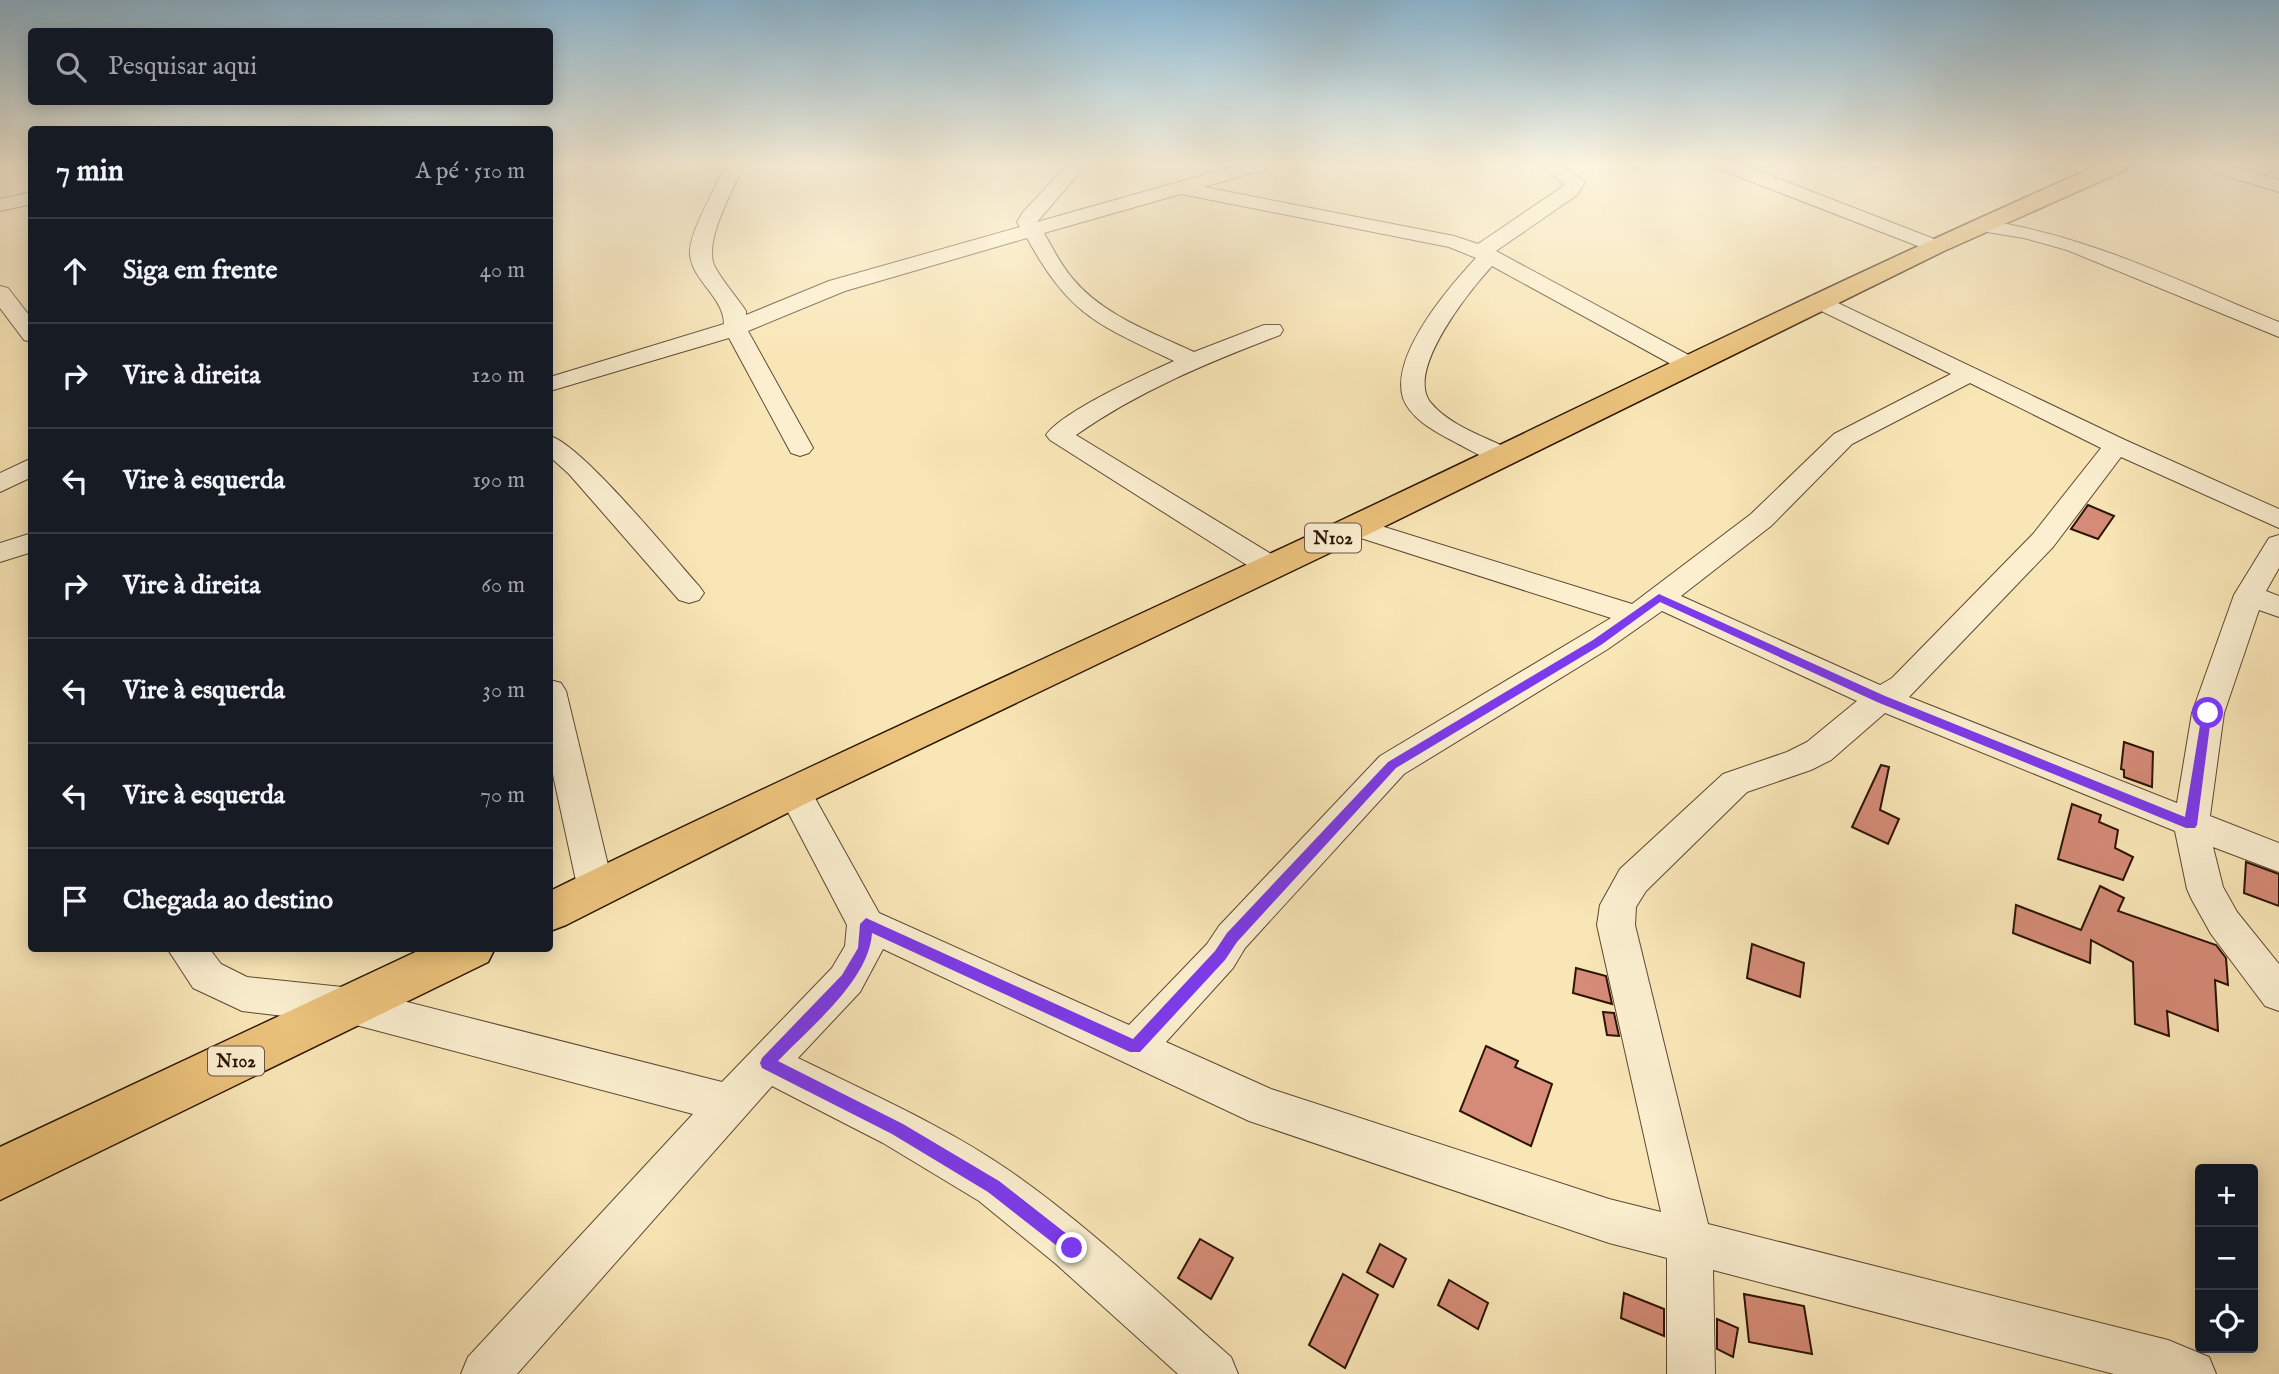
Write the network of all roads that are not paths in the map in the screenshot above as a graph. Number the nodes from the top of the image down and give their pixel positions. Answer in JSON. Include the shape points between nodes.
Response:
{"nodes":[{"id":1,"x":707,"y":229,"type":"edge"},
{"id":2,"x":1040,"y":229,"type":"edge"},
{"id":3,"x":1395,"y":229,"type":"edge"},
{"id":4,"x":1519,"y":229,"type":"edge"},
{"id":5,"x":1892,"y":229,"type":"edge"},
{"id":6,"x":1975,"y":229,"type":"edge"},
{"id":7,"x":2005,"y":229,"type":"edge"},
{"id":8,"x":2052,"y":229,"type":"edge"},
{"id":9,"x":1034,"y":231,"type":"junction"},
{"id":10,"x":1936,"y":246,"type":"junction"},
{"id":11,"x":2074,"y":246,"type":"junction"},
{"id":12,"x":1485,"y":254,"type":"junction"},
{"id":13,"x":0,"y":293,"type":"edge"},
{"id":14,"x":1819,"y":301,"type":"junction"},
{"id":15,"x":16,"y":313,"type":"edge"},
{"id":16,"x":735,"y":328,"type":"junction"},
{"id":17,"x":28,"y":330,"type":"edge"},
{"id":18,"x":1272,"y":330,"type":"dead end"},
{"id":19,"x":2279,"y":330,"type":"edge"},
{"id":20,"x":1191,"y":360,"type":"junction"},
{"id":21,"x":1688,"y":364,"type":"junction"},
{"id":22,"x":1969,"y":374,"type":"junction"},
{"id":23,"x":553,"y":383,"type":"edge"},
{"id":24,"x":2116,"y":445,"type":"junction"},
{"id":25,"x":553,"y":447,"type":"edge"},
{"id":26,"x":800,"y":448,"type":"dead end"},
{"id":27,"x":1503,"y":455,"type":"junction"},
{"id":28,"x":28,"y":468,"type":"edge"},
{"id":29,"x":0,"y":484,"type":"edge"},
{"id":30,"x":2279,"y":519,"type":"edge"},
{"id":31,"x":1355,"y":527,"type":"junction"},
{"id":32,"x":28,"y":543,"type":"edge"},
{"id":33,"x":2279,"y":544,"type":"edge"},
{"id":34,"x":0,"y":553,"type":"edge"},
{"id":35,"x":1271,"y":567,"type":"junction"},
{"id":36,"x":689,"y":593,"type":"dead end"},
{"id":37,"x":2264,"y":601,"type":"edge"},
{"id":38,"x":1648,"y":607,"type":"junction"},
{"id":39,"x":1881,"y":699,"type":"junction"},
{"id":40,"x":553,"y":704,"type":"edge"},
{"id":41,"x":794,"y":791,"type":"junction"},
{"id":42,"x":2190,"y":825,"type":"junction"},
{"id":43,"x":2279,"y":858,"type":"edge"},
{"id":44,"x":596,"y":890,"type":"junction"},
{"id":45,"x":553,"y":911,"type":"edge"},
{"id":46,"x":866,"y":924,"type":"junction"},
{"id":47,"x":189,"y":952,"type":"edge"},
{"id":48,"x":464,"y":952,"type":"edge"},
{"id":49,"x":2279,"y":994,"type":"edge"},
{"id":50,"x":352,"y":1006,"type":"junction"},
{"id":51,"x":1135,"y":1047,"type":"junction"},
{"id":52,"x":767,"y":1063,"type":"junction"},
{"id":53,"x":730,"y":1104,"type":"junction"},
{"id":54,"x":0,"y":1174,"type":"edge"},
{"id":55,"x":1690,"y":1241,"type":"junction"},
{"id":56,"x":485,"y":1374,"type":"edge"},
{"id":57,"x":1214,"y":1374,"type":"edge"},
{"id":58,"x":1691,"y":1374,"type":"edge"},
{"id":59,"x":2192,"y":1374,"type":"edge"}],
"edges":[{"from":1,"to":16,"type":"street","via":[[700,251],[704,265],[735,311]]},
{"from":2,"to":9,"type":"street"},
{"from":3,"to":12,"type":"street"},
{"from":4,"to":12,"type":"street"},
{"from":5,"to":10,"type":"street"},
{"from":6,"to":10,"type":"main road","number":"N102"},
{"from":7,"to":11,"type":"street"},
{"from":8,"to":11,"type":"street"},
{"from":9,"to":16,"type":"street","via":[[811,294]]},
{"from":9,"to":20,"type":"street","via":[[1078,298]]},
{"from":10,"to":14,"type":"main road","number":"N102"},
{"from":11,"to":19,"type":"street"},
{"from":12,"to":21,"type":"street"},
{"from":12,"to":27,"type":"street","via":[[1423,346],[1413,386],[1417,401],[1439,422]]},
{"from":13,"to":15,"type":"street"},
{"from":14,"to":21,"type":"main road","number":"N102"},
{"from":14,"to":22,"type":"street"},
{"from":15,"to":17,"type":"street"},
{"from":16,"to":23,"type":"street"},
{"from":16,"to":26,"type":"street"},
{"from":18,"to":20,"type":"street"},
{"from":20,"to":35,"type":"street","via":[[1059,435]]},
{"from":21,"to":27,"type":"main road","number":"N102"},
{"from":22,"to":24,"type":"street"},
{"from":22,"to":38,"type":"street","via":[[1843,439],[1761,520]]},
{"from":24,"to":30,"type":"street"},
{"from":24,"to":39,"type":"street","via":[[2093,481],[2011,574],[1903,686]]},
{"from":25,"to":36,"type":"street","via":[[578,468]]},
{"from":27,"to":31,"type":"main road","number":"N102"},
{"from":28,"to":29,"type":"street"},
{"from":31,"to":35,"type":"main road","number":"N102"},
{"from":31,"to":38,"type":"street"},
{"from":32,"to":34,"type":"street"},
{"from":33,"to":37,"type":"street"},
{"from":35,"to":41,"type":"main road","number":"N102"},
{"from":37,"to":42,"type":"street","via":[[2208,713]]},
{"from":38,"to":39,"type":"street"},
{"from":38,"to":51,"type":"street","via":[[1392,765]]},
{"from":39,"to":42,"type":"street"},
{"from":39,"to":55,"type":"street","via":[[1819,751],[1735,783],[1633,880],[1618,905],[1616,925]]},
{"from":40,"to":44,"type":"street"},
{"from":41,"to":44,"type":"main road","number":"N102"},
{"from":41,"to":46,"type":"street"},
{"from":42,"to":43,"type":"street"},
{"from":42,"to":49,"type":"street","via":[[2205,889],[2224,923]]},
{"from":44,"to":45,"type":"main road","number":"N102"},
{"from":46,"to":51,"type":"street"},
{"from":46,"to":52,"type":"street","via":[[864,948],[846,980]]},
{"from":47,"to":50,"type":"street","via":[[207,976],[242,994]]},
{"from":48,"to":50,"type":"main road","number":"N102"},
{"from":50,"to":53,"type":"street"},
{"from":50,"to":54,"type":"main road","number":"N102"},
{"from":51,"to":55,"type":"street","via":[[1264,1107],[1609,1221]]},
{"from":52,"to":53,"type":"street"},
{"from":52,"to":57,"type":"street","via":[[898,1129],[994,1186],[1072,1248]]},
{"from":53,"to":56,"type":"street"},
{"from":55,"to":58,"type":"street"},
{"from":55,"to":59,"type":"street","via":[[2168,1364]]}]}
